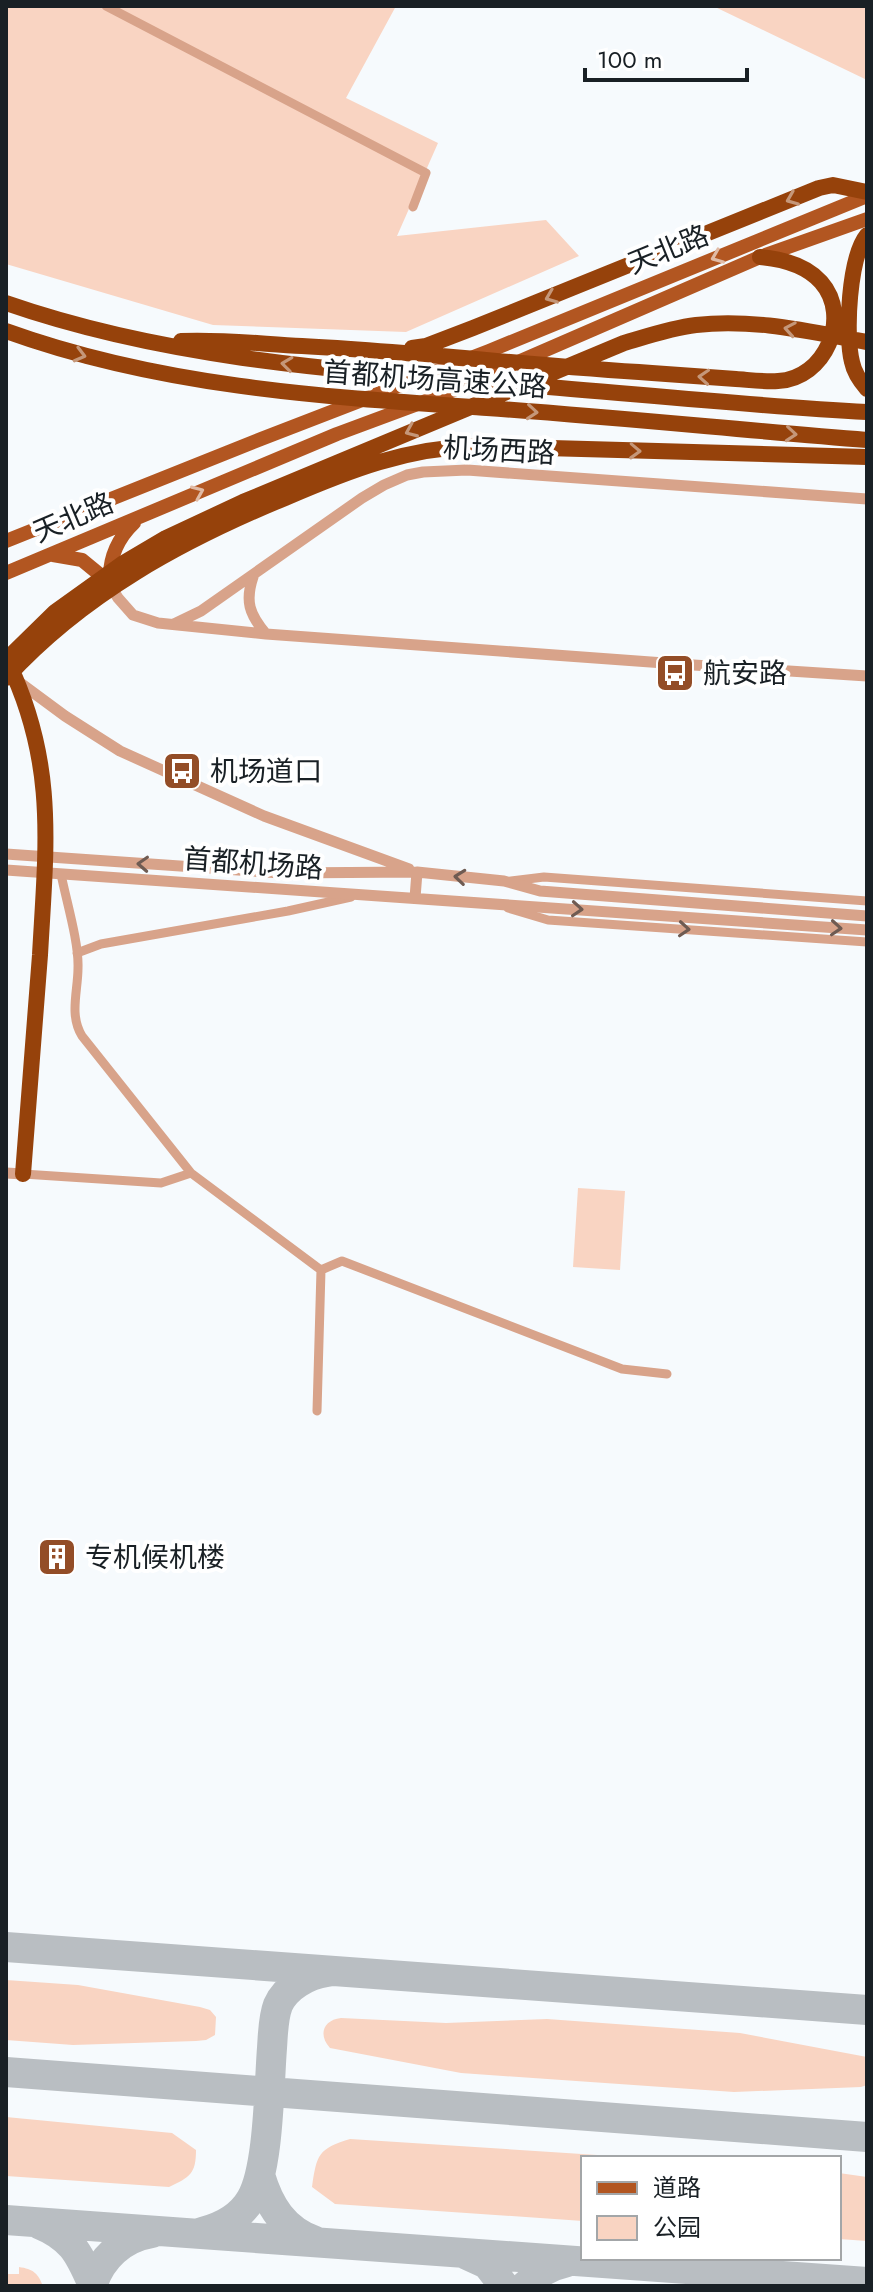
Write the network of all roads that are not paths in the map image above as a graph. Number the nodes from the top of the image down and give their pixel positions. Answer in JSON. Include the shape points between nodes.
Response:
{"nodes":[{"id":1,"x":106,"y":6,"type":"edge"},
{"id":2,"x":137,"y":6,"type":"edge"},
{"id":3,"x":131,"y":19,"type":"junction"},
{"id":4,"x":867,"y":194,"type":"edge"},
{"id":5,"x":413,"y":207,"type":"dead end"},
{"id":6,"x":867,"y":219,"type":"edge"},
{"id":7,"x":867,"y":235,"type":"edge"},
{"id":8,"x":760,"y":257,"type":"junction"},
{"id":9,"x":6,"y":303,"type":"edge"},
{"id":10,"x":6,"y":331,"type":"edge"},
{"id":11,"x":145,"y":342,"type":"junction"},
{"id":12,"x":867,"y":342,"type":"edge"},
{"id":13,"x":378,"y":350,"type":"junction"},
{"id":14,"x":867,"y":389,"type":"edge"},
{"id":15,"x":867,"y":412,"type":"edge"},
{"id":16,"x":867,"y":440,"type":"edge"},
{"id":17,"x":867,"y":457,"type":"edge"},
{"id":18,"x":867,"y":499,"type":"edge"},
{"id":19,"x":148,"y":513,"type":"junction"},
{"id":20,"x":6,"y":541,"type":"edge"},
{"id":21,"x":48,"y":555,"type":"junction"},
{"id":22,"x":6,"y":573,"type":"edge"},
{"id":23,"x":254,"y":576,"type":"junction"},
{"id":24,"x":110,"y":583,"type":"junction"},
{"id":25,"x":173,"y":624,"type":"junction"},
{"id":26,"x":266,"y":634,"type":"junction"},
{"id":27,"x":6,"y":658,"type":"edge"},
{"id":28,"x":6,"y":675,"type":"edge"},
{"id":29,"x":867,"y":676,"type":"edge"},
{"id":30,"x":6,"y":854,"type":"edge"},
{"id":31,"x":6,"y":870,"type":"edge"},
{"id":32,"x":417,"y":872,"type":"junction"},
{"id":33,"x":61,"y":874,"type":"junction"},
{"id":34,"x":504,"y":881,"type":"junction"},
{"id":35,"x":363,"y":894,"type":"junction"},
{"id":36,"x":415,"y":898,"type":"junction"},
{"id":37,"x":867,"y":901,"type":"edge"},
{"id":38,"x":497,"y":905,"type":"junction"},
{"id":39,"x":867,"y":916,"type":"edge"},
{"id":40,"x":867,"y":930,"type":"edge"},
{"id":41,"x":867,"y":942,"type":"edge"},
{"id":42,"x":77,"y":953,"type":"junction"},
{"id":43,"x":191,"y":1173,"type":"junction"},
{"id":44,"x":14,"y":1174,"type":"edge"},
{"id":45,"x":321,"y":1270,"type":"junction"},
{"id":46,"x":667,"y":1374,"type":"dead end"},
{"id":47,"x":317,"y":1411,"type":"dead end"}],
"edges":[{"from":1,"to":3,"type":"street"},
{"from":2,"to":3,"type":"street"},
{"from":3,"to":5,"type":"street","via":[[426,173]]},
{"from":4,"to":13,"type":"highway","one_way":true,"via":[[833,185],[819,188],[447,338],[415,348]]},
{"from":4,"to":20,"type":"main road","name":"天北路","one_way":true,"via":[[489,351]]},
{"from":6,"to":8,"type":"main road","name":"天北路"},
{"from":7,"to":14,"type":"highway","via":[[854,265],[850,350]]},
{"from":8,"to":13,"type":"highway","one_way":true,"via":[[809,271],[831,299],[834,317],[828,347],[817,364],[792,380]]},
{"from":19,"to":8,"type":"main road","name":"天北路","one_way":true,"via":[[442,395]]},
{"from":9,"to":11,"type":"highway","name":"首都机场高速公路"},
{"from":10,"to":16,"type":"highway","name":"首都机场高速公路","one_way":true,"via":[[116,364],[253,389]]},
{"from":11,"to":13,"type":"highway"},
{"from":15,"to":11,"type":"highway","name":"首都机场高速公路","one_way":true,"via":[[330,369]]},
{"from":12,"to":27,"type":"highway","one_way":true,"via":[[767,325],[718,323],[624,343],[166,538],[55,612]]},
{"from":28,"to":17,"type":"highway","one_way":true,"via":[[69,617],[150,562],[260,508],[382,460],[477,446]]},
{"from":18,"to":23,"type":"street","name":"机场西路","via":[[467,470],[423,472],[362,498]]},
{"from":19,"to":21,"type":"main road","name":"天北路"},
{"from":19,"to":24,"type":"main road","via":[[122,536],[109,570]]},
{"from":21,"to":22,"type":"main road","name":"天北路"},
{"from":21,"to":24,"type":"main road","via":[[82,560]]},
{"from":23,"to":25,"type":"street","name":"机场西路"},
{"from":23,"to":26,"type":"street","via":[[250,607]]},
{"from":24,"to":25,"type":"street","via":[[133,615]]},
{"from":25,"to":26,"type":"street"},
{"from":26,"to":29,"type":"street"},
{"from":27,"to":44,"type":"highway","via":[[32,721],[45,788],[46,837],[38,979]]},
{"from":28,"to":32,"type":"street","name":"首都机场路","via":[[120,751],[264,816]]},
{"from":32,"to":30,"type":"street","name":"首都机场路","one_way":true,"via":[[281,873]]},
{"from":31,"to":33,"type":"street","name":"首都机场路"},
{"from":34,"to":32,"type":"street","name":"首都机场路","one_way":true},
{"from":32,"to":36,"type":"street"},
{"from":33,"to":35,"type":"street","name":"首都机场路"},
{"from":33,"to":42,"type":"street"},
{"from":34,"to":37,"type":"street","name":"首都机场路","via":[[544,877]]},
{"from":34,"to":39,"type":"street","name":"首都机场路","via":[[540,891]]},
{"from":35,"to":36,"type":"street","name":"首都机场路"},
{"from":35,"to":42,"type":"street"},
{"from":36,"to":38,"type":"street","name":"首都机场路"},
{"from":38,"to":40,"type":"street","name":"首都机场路","one_way":true},
{"from":38,"to":41,"type":"street","name":"首都机场路","one_way":true,"via":[[548,920]]},
{"from":42,"to":43,"type":"street","via":[[77,1027]]},
{"from":43,"to":44,"type":"street","via":[[161,1183]]},
{"from":43,"to":45,"type":"street"},
{"from":45,"to":46,"type":"street","via":[[342,1261],[622,1369]]},
{"from":45,"to":47,"type":"street"}]}
